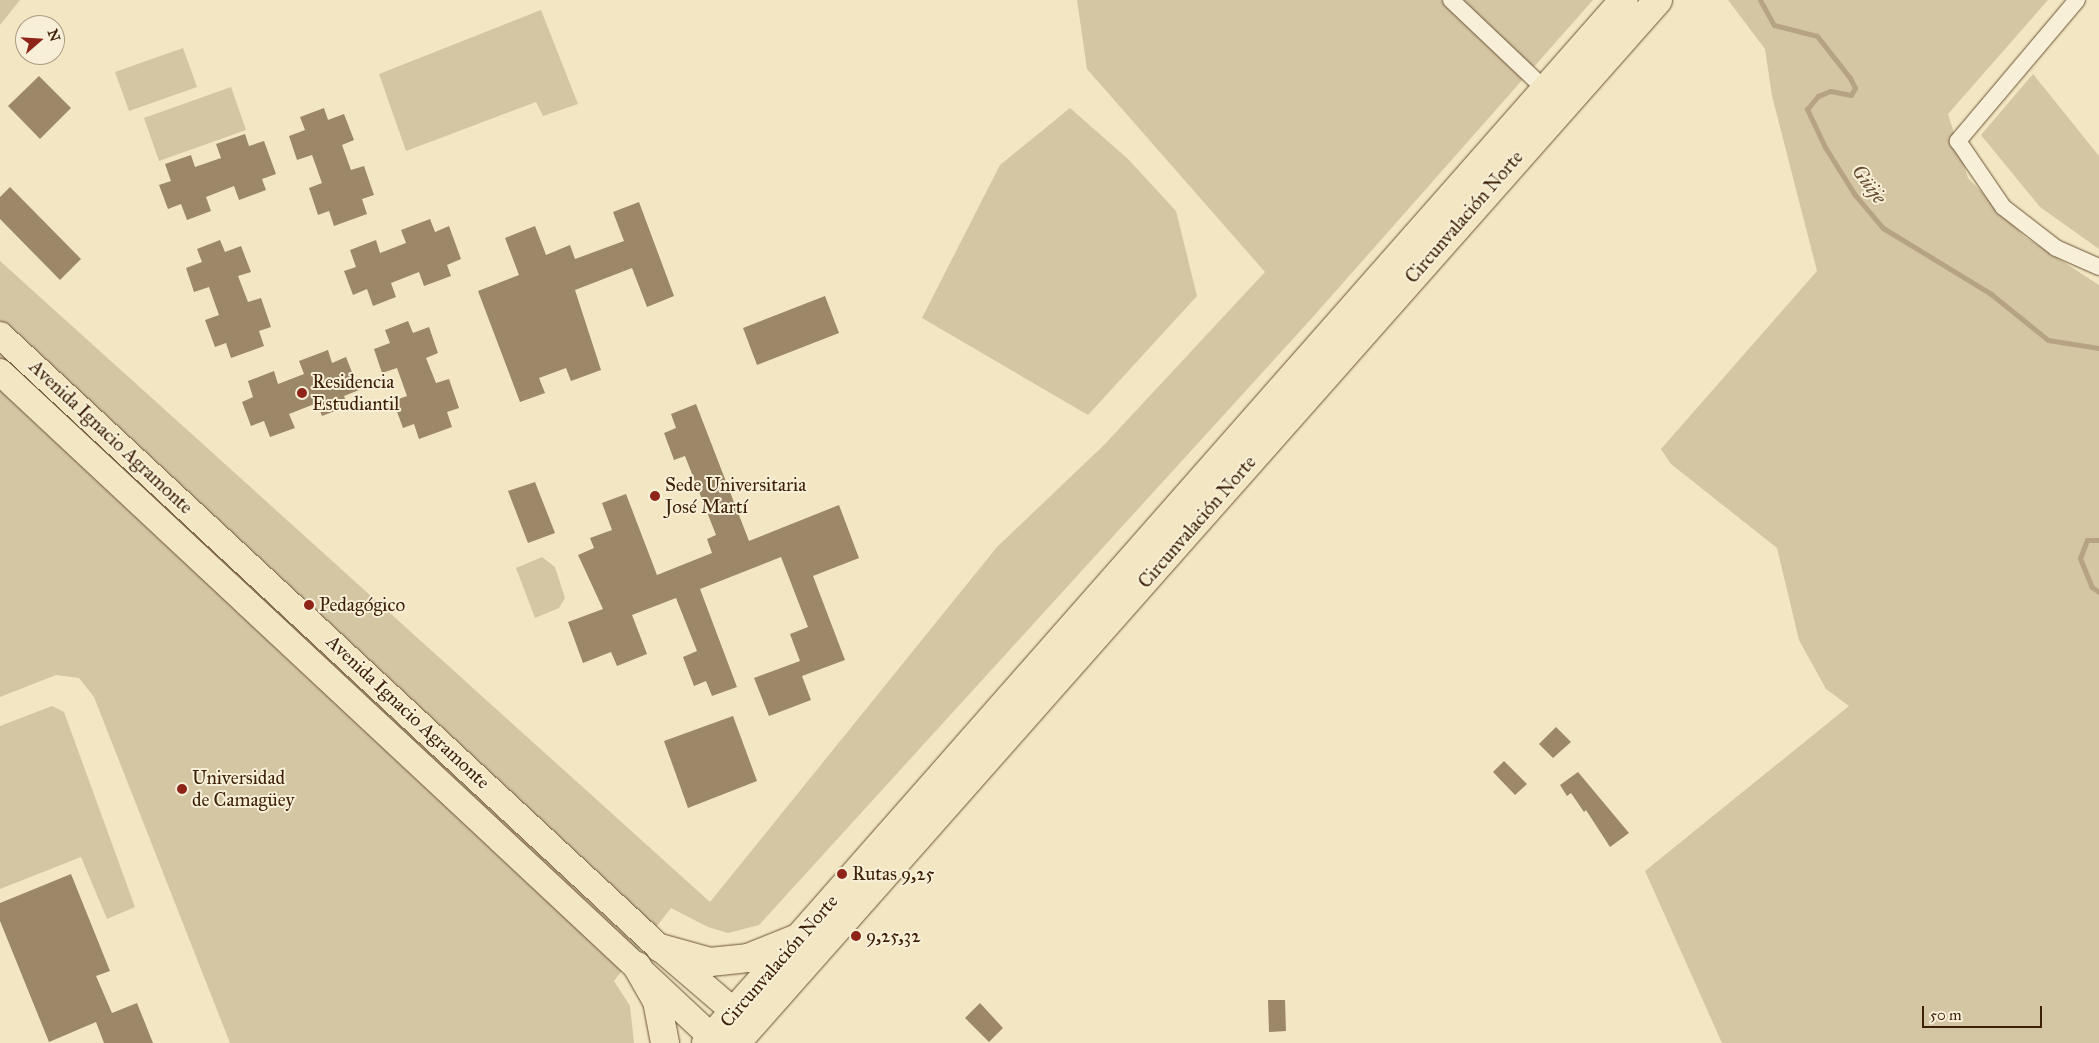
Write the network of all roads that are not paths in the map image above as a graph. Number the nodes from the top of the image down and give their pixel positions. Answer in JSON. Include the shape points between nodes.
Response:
{"nodes":[{"id":1,"x":1451,"y":0,"type":"edge"},
{"id":2,"x":1624,"y":0,"type":"edge"},
{"id":3,"x":1658,"y":0,"type":"edge"},
{"id":4,"x":2077,"y":0,"type":"edge"},
{"id":5,"x":1553,"y":97,"type":"junction"},
{"id":6,"x":2099,"y":266,"type":"edge"},
{"id":7,"x":0,"y":335,"type":"edge"},
{"id":8,"x":0,"y":372,"type":"edge"},
{"id":9,"x":799,"y":938,"type":"junction"},
{"id":10,"x":660,"y":948,"type":"junction"},
{"id":11,"x":637,"y":966,"type":"junction"},
{"id":12,"x":726,"y":1034,"type":"edge"},
{"id":13,"x":665,"y":1043,"type":"edge"}],
"edges":[{"from":1,"to":5,"type":"street"},
{"from":2,"to":5,"type":"highway","name":"Circunvalación Norte"},
{"from":3,"to":5,"type":"highway","name":"Circunvalación Norte"},
{"from":4,"to":6,"type":"street","via":[[1958,141],[2003,207],[2056,248]]},
{"from":5,"to":9,"type":"highway","name":"Circunvalación Norte"},
{"from":5,"to":12,"type":"highway","name":"Circunvalación Norte"},
{"from":7,"to":10,"type":"main road","name":"Avenida Ignacio Agramonte"},
{"from":8,"to":11,"type":"main road","name":"Avenida Ignacio Agramonte"},
{"from":9,"to":10,"type":"highway","via":[[748,958],[710,962]]},
{"from":9,"to":12,"type":"highway","name":"Circunvalación Norte"},
{"from":10,"to":12,"type":"main road","name":"Avenida Ignacio Agramonte"},
{"from":11,"to":12,"type":"main road","name":"Avenida Ignacio Agramonte"},
{"from":11,"to":13,"type":"highway","via":[[657,1001]]}]}
